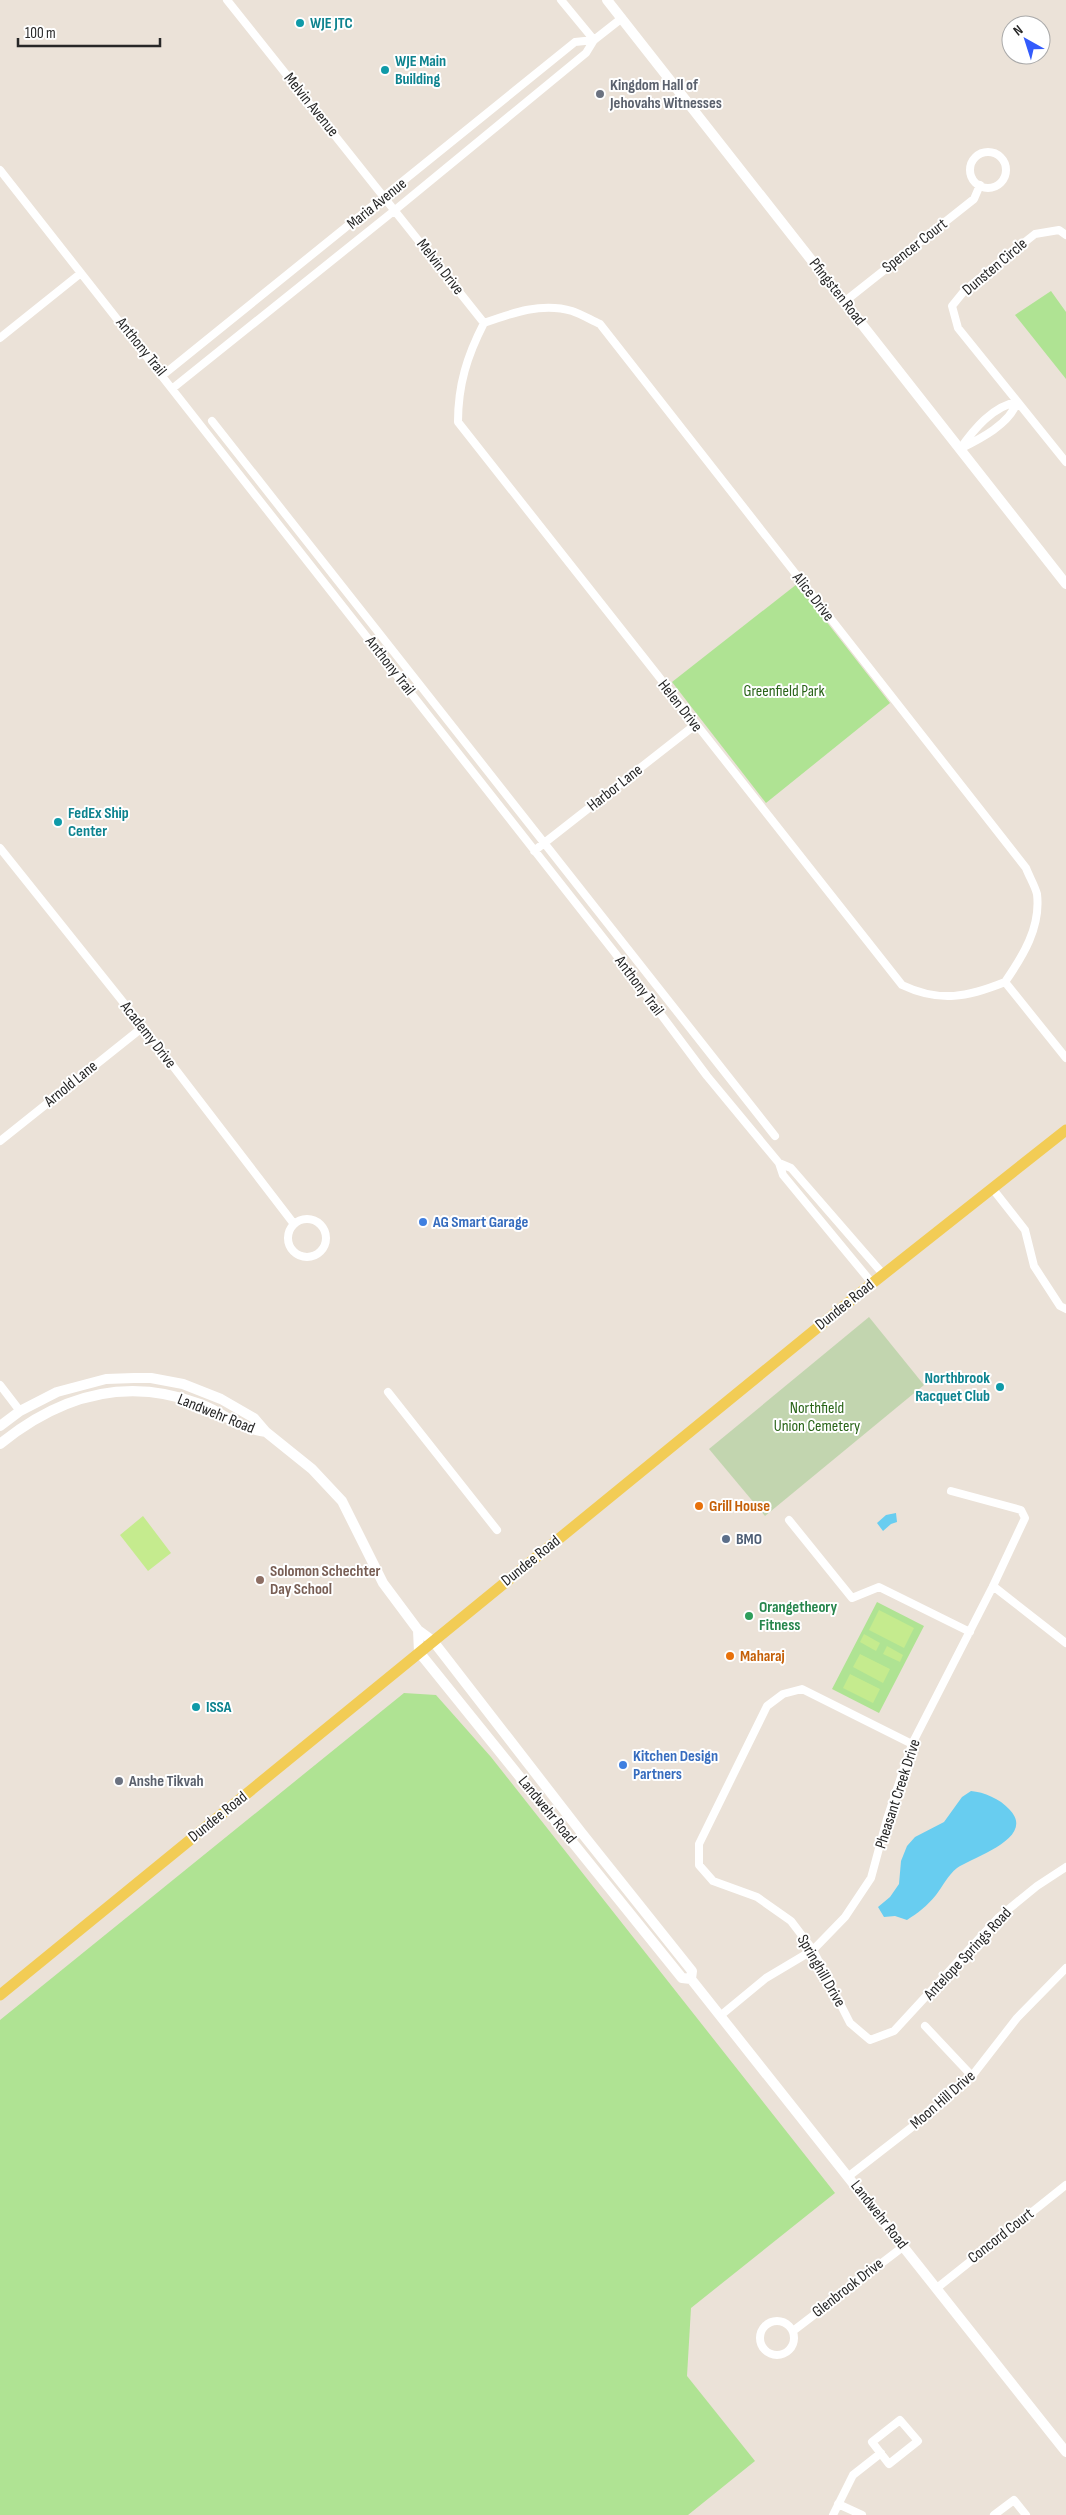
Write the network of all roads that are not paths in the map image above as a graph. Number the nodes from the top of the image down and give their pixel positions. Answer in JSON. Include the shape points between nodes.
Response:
{"nodes":[{"id":1,"x":227,"y":0,"type":"edge"},
{"id":2,"x":561,"y":0,"type":"edge"},
{"id":3,"x":608,"y":0,"type":"edge"},
{"id":4,"x":622,"y":18,"type":"junction"},
{"id":5,"x":594,"y":40,"type":"junction"},
{"id":6,"x":0,"y":170,"type":"edge"},
{"id":7,"x":980,"y":186,"type":"junction"},
{"id":8,"x":386,"y":197,"type":"junction"},
{"id":9,"x":395,"y":210,"type":"junction"},
{"id":10,"x":1066,"y":235,"type":"edge"},
{"id":11,"x":81,"y":273,"type":"junction"},
{"id":12,"x":844,"y":302,"type":"junction"},
{"id":13,"x":484,"y":323,"type":"junction"},
{"id":14,"x":0,"y":338,"type":"edge"},
{"id":15,"x":163,"y":375,"type":"junction"},
{"id":16,"x":173,"y":388,"type":"junction"},
{"id":17,"x":1017,"y":402,"type":"junction"},
{"id":18,"x":212,"y":421,"type":"dead end"},
{"id":19,"x":960,"y":448,"type":"junction"},
{"id":20,"x":1066,"y":462,"type":"edge"},
{"id":21,"x":1066,"y":584,"type":"edge"},
{"id":22,"x":695,"y":725,"type":"junction"},
{"id":23,"x":545,"y":843,"type":"junction"},
{"id":24,"x":0,"y":848,"type":"edge"},
{"id":25,"x":534,"y":851,"type":"junction"},
{"id":26,"x":1006,"y":982,"type":"junction"},
{"id":27,"x":143,"y":1027,"type":"junction"},
{"id":28,"x":1066,"y":1058,"type":"edge"},
{"id":29,"x":720,"y":1066,"type":"junction"},
{"id":30,"x":707,"y":1076,"type":"junction"},
{"id":31,"x":1066,"y":1130,"type":"edge"},
{"id":32,"x":775,"y":1136,"type":"dead end"},
{"id":33,"x":0,"y":1141,"type":"edge"},
{"id":34,"x":779,"y":1164,"type":"junction"},
{"id":35,"x":992,"y":1188,"type":"junction"},
{"id":36,"x":294,"y":1224,"type":"junction"},
{"id":37,"x":883,"y":1274,"type":"junction"},
{"id":38,"x":872,"y":1283,"type":"junction"},
{"id":39,"x":1066,"y":1309,"type":"edge"},
{"id":40,"x":0,"y":1385,"type":"edge"},
{"id":41,"x":388,"y":1392,"type":"dead end"},
{"id":42,"x":20,"y":1411,"type":"junction"},
{"id":43,"x":0,"y":1426,"type":"edge"},
{"id":44,"x":266,"y":1432,"type":"junction"},
{"id":45,"x":0,"y":1444,"type":"edge"},
{"id":46,"x":951,"y":1491,"type":"dead end"},
{"id":47,"x":789,"y":1520,"type":"dead end"},
{"id":48,"x":497,"y":1530,"type":"dead end"},
{"id":49,"x":993,"y":1586,"type":"junction"},
{"id":50,"x":418,"y":1630,"type":"junction"},
{"id":51,"x":970,"y":1632,"type":"junction"},
{"id":52,"x":432,"y":1641,"type":"junction"},
{"id":53,"x":1066,"y":1643,"type":"edge"},
{"id":54,"x":419,"y":1652,"type":"junction"},
{"id":55,"x":912,"y":1744,"type":"junction"},
{"id":56,"x":1066,"y":1867,"type":"edge"},
{"id":57,"x":813,"y":1950,"type":"junction"},
{"id":58,"x":1066,"y":1968,"type":"edge"},
{"id":59,"x":691,"y":1979,"type":"junction"},
{"id":60,"x":0,"y":1995,"type":"edge"},
{"id":61,"x":720,"y":2016,"type":"junction"},
{"id":62,"x":925,"y":2026,"type":"dead end"},
{"id":63,"x":870,"y":2040,"type":"joint"},
{"id":64,"x":972,"y":2076,"type":"junction"},
{"id":65,"x":849,"y":2176,"type":"junction"},
{"id":66,"x":1066,"y":2185,"type":"edge"},
{"id":67,"x":904,"y":2246,"type":"junction"},
{"id":68,"x":937,"y":2288,"type":"junction"},
{"id":69,"x":793,"y":2331,"type":"junction"},
{"id":70,"x":1066,"y":2452,"type":"edge"},
{"id":71,"x":880,"y":2453,"type":"junction"},
{"id":72,"x":838,"y":2504,"type":"junction"},
{"id":73,"x":833,"y":2515,"type":"edge"},
{"id":74,"x":862,"y":2515,"type":"edge"},
{"id":75,"x":994,"y":2515,"type":"edge"},
{"id":76,"x":1026,"y":2515,"type":"edge"}],
"edges":[{"from":1,"to":8,"type":"street","name":"Melvin Avenue"},
{"from":2,"to":5,"type":"street"},
{"from":3,"to":4,"type":"main road","name":"Pfingsten Road"},
{"from":4,"to":5,"type":"street","name":"Maria Avenue"},
{"from":4,"to":12,"type":"main road","name":"Pfingsten Road"},
{"from":5,"to":8,"type":"street","name":"Maria Avenue","via":[[576,42]]},
{"from":5,"to":9,"type":"street","name":"Maria Avenue","via":[[586,53]]},
{"from":6,"to":11,"type":"street","name":"Anthony Trail"},
{"from":7,"to":7,"type":"street","via":[[997,185],[1005,176],[1005,164],[997,155],[986,152],[973,161],[970,172]]},
{"from":7,"to":12,"type":"street","name":"Spencer Court","via":[[974,199]]},
{"from":8,"to":9,"type":"street","name":"Melvin Avenue"},
{"from":8,"to":15,"type":"street","name":"Maria Avenue"},
{"from":9,"to":13,"type":"street","name":"Melvin Drive"},
{"from":9,"to":16,"type":"street","name":"Maria Avenue"},
{"from":10,"to":17,"type":"street","name":"Dunsten Circle","via":[[1059,230],[1035,234],[966,290],[952,306],[958,328]]},
{"from":11,"to":14,"type":"street"},
{"from":11,"to":15,"type":"street","name":"Anthony Trail"},
{"from":12,"to":19,"type":"main road","name":"Pfingsten Road"},
{"from":13,"to":22,"type":"street","name":"Helen Drive","via":[[462,374],[458,422]]},
{"from":13,"to":26,"type":"street","name":"Alice Drive","via":[[542,307],[572,311],[600,324],[1026,868],[1036,893],[1035,923],[1025,954]]},
{"from":15,"to":16,"type":"street","name":"Anthony Trail"},
{"from":16,"to":25,"type":"street","name":"Anthony Trail"},
{"from":17,"to":19,"type":"street","via":[[1006,404],[974,429]]},
{"from":17,"to":19,"type":"street","via":[[1014,412],[979,440]]},
{"from":17,"to":20,"type":"street","name":"Dunsten Circle"},
{"from":18,"to":23,"type":"street","name":"Anthony Trail"},
{"from":19,"to":21,"type":"main road","name":"Pfingsten Road"},
{"from":22,"to":23,"type":"street","name":"Harbor Lane"},
{"from":22,"to":26,"type":"street","name":"Helen Drive","via":[[902,985],[920,994],[944,996],[976,994]]},
{"from":23,"to":25,"type":"street","name":"Harbor Lane"},
{"from":23,"to":29,"type":"street","name":"Anthony Trail"},
{"from":24,"to":27,"type":"street","name":"Academy Drive"},
{"from":25,"to":30,"type":"street","name":"Anthony Trail"},
{"from":26,"to":28,"type":"street"},
{"from":27,"to":33,"type":"street","name":"Arnold Lane"},
{"from":27,"to":36,"type":"street","name":"Academy Drive"},
{"from":29,"to":30,"type":"street"},
{"from":29,"to":32,"type":"street","name":"Anthony Trail"},
{"from":30,"to":34,"type":"street","name":"Anthony Trail"},
{"from":31,"to":35,"type":"main road","name":"Dundee Road"},
{"from":34,"to":37,"type":"street","name":"Anthony Trail","via":[[791,1168]]},
{"from":34,"to":38,"type":"street","name":"Anthony Trail","via":[[783,1175]]},
{"from":35,"to":37,"type":"main road","name":"Dundee Road"},
{"from":35,"to":39,"type":"street","via":[[1025,1230],[1034,1266],[1060,1306]]},
{"from":36,"to":36,"type":"street","via":[[288,1235],[290,1248],[299,1256],[318,1254],[325,1244],[323,1227],[307,1219]]},
{"from":37,"to":38,"type":"main road","name":"Dundee Road"},
{"from":38,"to":52,"type":"main road","name":"Dundee Road"},
{"from":40,"to":42,"type":"street"},
{"from":41,"to":48,"type":"street"},
{"from":42,"to":43,"type":"main road","name":"Landwehr Road"},
{"from":42,"to":44,"type":"main road","name":"Landwehr Road","via":[[81,1384],[106,1379],[151,1378],[183,1384],[221,1398],[254,1418]]},
{"from":44,"to":45,"type":"main road","name":"Landwehr Road","via":[[248,1430],[201,1404],[187,1400],[148,1392],[114,1392],[94,1394],[54,1408],[32,1419]]},
{"from":44,"to":50,"type":"main road","name":"Landwehr Road","via":[[312,1469],[342,1501],[383,1583]]},
{"from":46,"to":49,"type":"street","name":"Pheasant Creek Drive","via":[[1021,1510],[1025,1518]]},
{"from":47,"to":51,"type":"street","via":[[852,1598],[880,1587]]},
{"from":49,"to":51,"type":"street","name":"Pheasant Creek Drive"},
{"from":49,"to":53,"type":"street"},
{"from":50,"to":52,"type":"main road","name":"Landwehr Road"},
{"from":50,"to":54,"type":"main road"},
{"from":51,"to":55,"type":"street","name":"Pheasant Creek Drive"},
{"from":52,"to":54,"type":"main road","name":"Dundee Road"},
{"from":52,"to":59,"type":"main road","name":"Landwehr Road","via":[[692,1971]]},
{"from":54,"to":59,"type":"main road","name":"Landwehr Road","via":[[682,1978]]},
{"from":54,"to":60,"type":"main road","name":"Dundee Road"},
{"from":55,"to":57,"type":"street","name":"Pheasant Creek Drive","via":[[886,1819],[871,1878],[845,1917]]},
{"from":55,"to":57,"type":"street","name":"Springhill Drive","via":[[802,1689],[783,1694],[767,1706],[699,1844],[699,1865],[713,1881],[757,1897],[791,1921]]},
{"from":56,"to":63,"type":"street","name":"Antelope Springs Road","via":[[1000,1917],[894,2031]]},
{"from":57,"to":61,"type":"street","name":"Pheasant Creek Drive","via":[[766,1978]]},
{"from":57,"to":63,"type":"street","name":"Springhill Drive","via":[[850,2023]]},
{"from":58,"to":64,"type":"street","name":"Moon Hill Drive","via":[[1017,2018]]},
{"from":59,"to":61,"type":"main road","name":"Landwehr Road"},
{"from":61,"to":65,"type":"main road","name":"Landwehr Road"},
{"from":62,"to":64,"type":"street"},
{"from":64,"to":65,"type":"street","name":"Moon Hill Drive"},
{"from":65,"to":67,"type":"main road","name":"Landwehr Road"},
{"from":66,"to":68,"type":"street","name":"Concord Court"},
{"from":67,"to":68,"type":"main road","name":"Landwehr Road"},
{"from":67,"to":69,"type":"street","name":"Glenbrook Drive"},
{"from":68,"to":70,"type":"main road","name":"Landwehr Road"},
{"from":69,"to":69,"type":"street","via":[[785,2323],[769,2323],[761,2331],[762,2348],[771,2355],[782,2355],[792,2348]]},
{"from":71,"to":71,"type":"street","via":[[889,2464],[918,2441],[900,2420],[872,2442]]},
{"from":71,"to":72,"type":"street","via":[[853,2474]]},
{"from":72,"to":73,"type":"street"},
{"from":72,"to":74,"type":"street"},
{"from":75,"to":76,"type":"street","via":[[1014,2500]]}]}
